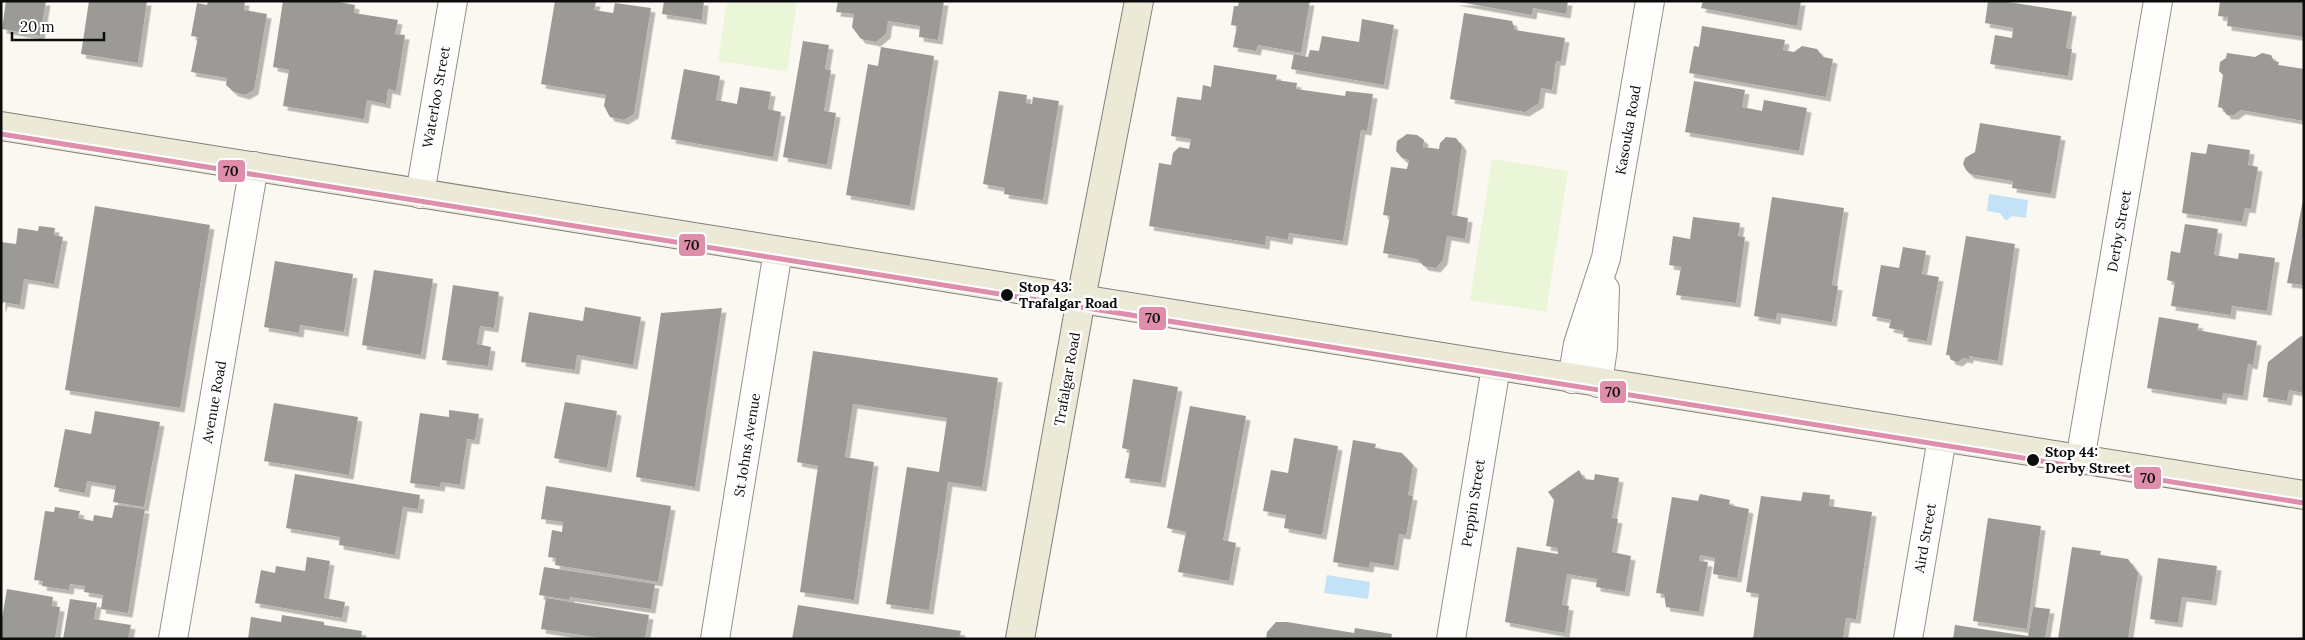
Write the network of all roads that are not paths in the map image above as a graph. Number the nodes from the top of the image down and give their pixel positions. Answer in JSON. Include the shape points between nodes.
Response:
{"nodes":[{"id":1,"x":453,"y":1,"type":"edge"},
{"id":2,"x":1139,"y":1,"type":"edge"},
{"id":3,"x":1650,"y":1,"type":"edge"},
{"id":4,"x":2158,"y":1,"type":"edge"},
{"id":5,"x":1,"y":126,"type":"edge"},
{"id":6,"x":254,"y":166,"type":"junction"},
{"id":7,"x":420,"y":194,"type":"junction"},
{"id":8,"x":778,"y":251,"type":"junction"},
{"id":9,"x":1081,"y":300,"type":"junction"},
{"id":10,"x":1496,"y":367,"type":"junction"},
{"id":11,"x":1585,"y":381,"type":"junction"},
{"id":12,"x":1942,"y":438,"type":"junction"},
{"id":13,"x":2080,"y":460,"type":"junction"},
{"id":14,"x":2304,"y":495,"type":"edge"},
{"id":15,"x":173,"y":639,"type":"edge"},
{"id":16,"x":715,"y":639,"type":"edge"},
{"id":17,"x":1020,"y":639,"type":"edge"},
{"id":18,"x":1451,"y":639,"type":"edge"},
{"id":19,"x":1908,"y":639,"type":"edge"}],
"edges":[{"from":1,"to":7,"type":"street","name":"Waterloo Street"},
{"from":2,"to":9,"type":"main road","name":"Trafalgar Road"},
{"from":3,"to":11,"type":"street","name":"Kasouka Road","via":[[1606,258],[1578,344]]},
{"from":4,"to":13,"type":"street","name":"Derby Street"},
{"from":5,"to":6,"type":"main road"},
{"from":6,"to":7,"type":"main road"},
{"from":6,"to":15,"type":"street","name":"Avenue Road"},
{"from":7,"to":8,"type":"main road"},
{"from":8,"to":9,"type":"main road"},
{"from":8,"to":16,"type":"street","name":"St Johns Avenue"},
{"from":9,"to":10,"type":"main road"},
{"from":9,"to":17,"type":"main road","name":"Trafalgar Road"},
{"from":10,"to":11,"type":"main road"},
{"from":10,"to":18,"type":"street","name":"Peppin Street"},
{"from":11,"to":12,"type":"main road"},
{"from":12,"to":13,"type":"main road"},
{"from":12,"to":19,"type":"street","name":"Aird Street"},
{"from":13,"to":14,"type":"main road"}]}
